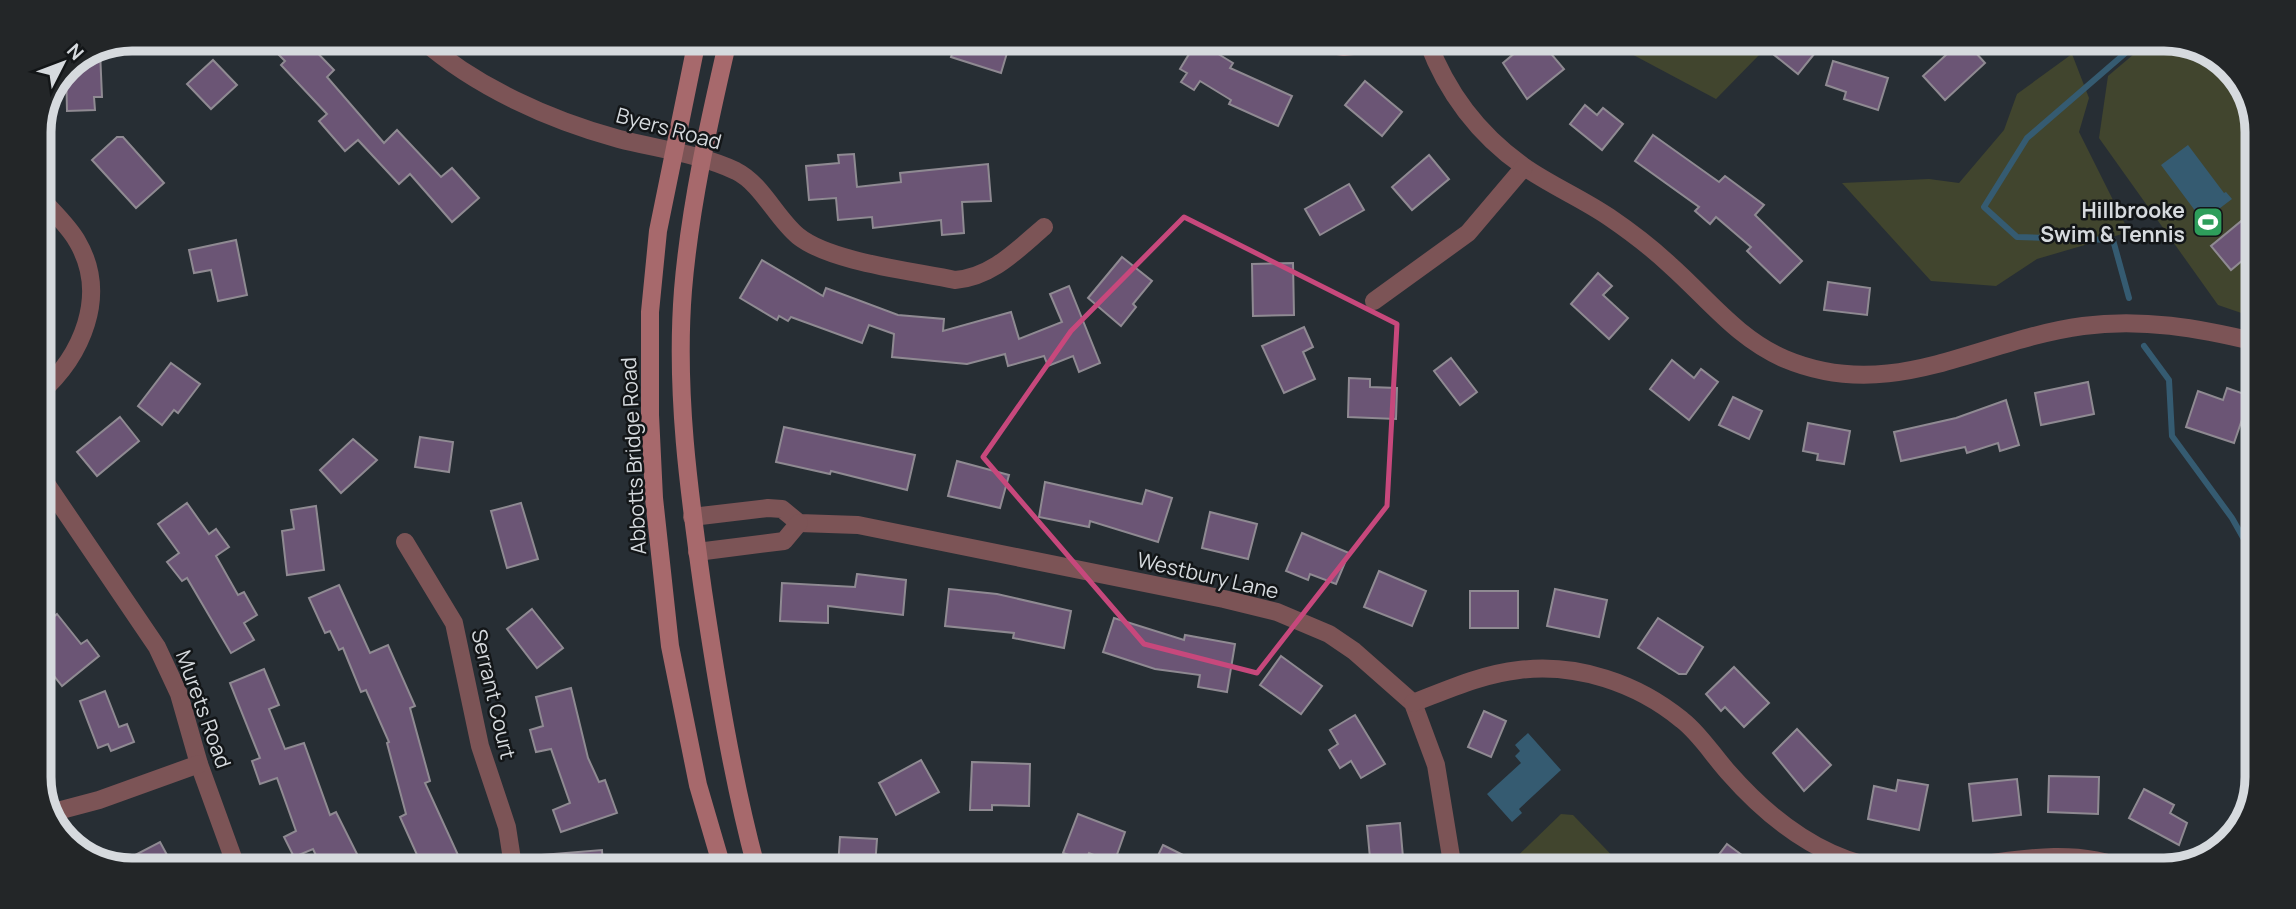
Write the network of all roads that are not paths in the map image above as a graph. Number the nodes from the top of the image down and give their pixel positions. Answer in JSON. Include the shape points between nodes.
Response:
{"nodes":[{"id":1,"x":438,"y":51,"type":"edge"},
{"id":2,"x":695,"y":51,"type":"edge"},
{"id":3,"x":726,"y":51,"type":"edge"},
{"id":4,"x":1432,"y":51,"type":"edge"},
{"id":5,"x":674,"y":152,"type":"junction"},
{"id":6,"x":702,"y":159,"type":"junction"},
{"id":7,"x":1524,"y":167,"type":"junction"},
{"id":8,"x":51,"y":210,"type":"edge"},
{"id":9,"x":1044,"y":227,"type":"dead end"},
{"id":10,"x":1374,"y":301,"type":"dead end"},
{"id":11,"x":2245,"y":340,"type":"edge"},
{"id":12,"x":51,"y":379,"type":"edge"},
{"id":13,"x":51,"y":491,"type":"edge"},
{"id":14,"x":692,"y":517,"type":"junction"},
{"id":15,"x":799,"y":523,"type":"junction"},
{"id":16,"x":405,"y":542,"type":"dead end"},
{"id":17,"x":697,"y":552,"type":"junction"},
{"id":18,"x":1413,"y":703,"type":"junction"},
{"id":19,"x":199,"y":764,"type":"junction"},
{"id":20,"x":58,"y":811,"type":"edge"},
{"id":21,"x":233,"y":858,"type":"edge"},
{"id":22,"x":512,"y":858,"type":"edge"},
{"id":23,"x":719,"y":858,"type":"edge"},
{"id":24,"x":755,"y":858,"type":"edge"},
{"id":25,"x":1451,"y":858,"type":"edge"},
{"id":26,"x":1841,"y":858,"type":"edge"},
{"id":27,"x":2036,"y":858,"type":"edge"},
{"id":28,"x":2087,"y":858,"type":"edge"}],
"edges":[{"from":1,"to":5,"type":"street","name":"Byers Road","via":[[493,89],[549,116]]},
{"from":2,"to":5,"type":"main road","name":"Abbotts Bridge Road"},
{"from":3,"to":6,"type":"main road"},
{"from":4,"to":7,"type":"street","via":[[1460,106]]},
{"from":5,"to":6,"type":"street","name":"Byers Road"},
{"from":5,"to":23,"type":"main road","name":"Abbotts Bridge Road","via":[[658,231],[650,312],[654,498],[676,681]]},
{"from":6,"to":9,"type":"street","name":"Byers Road","via":[[739,172],[809,244],[830,253],[956,280],[994,268]]},
{"from":6,"to":14,"type":"main road","via":[[683,290],[681,376]]},
{"from":7,"to":10,"type":"street","via":[[1468,233]]},
{"from":7,"to":11,"type":"street","via":[[1636,236],[1728,323],[1758,345],[1809,368],[1861,376],[1913,372],[2046,333],[2122,323],[2173,325]]},
{"from":8,"to":12,"type":"street","via":[[76,239],[92,285],[85,335]]},
{"from":13,"to":19,"type":"street","name":"Murets Road","via":[[157,647],[179,694]]},
{"from":14,"to":15,"type":"street","name":"Westbury Lane","via":[[768,508],[782,509]]},
{"from":14,"to":17,"type":"main road"},
{"from":15,"to":17,"type":"street","via":[[784,541]]},
{"from":15,"to":18,"type":"street","name":"Westbury Lane","via":[[858,525],[1277,612],[1354,651]]},
{"from":16,"to":22,"type":"street","name":"Serrant Court","via":[[454,623],[480,746],[507,827]]},
{"from":17,"to":24,"type":"main road","via":[[719,698]]},
{"from":18,"to":25,"type":"street","name":"Westbury Lane","via":[[1436,765]]},
{"from":18,"to":26,"type":"street","via":[[1467,682],[1517,670],[1576,670],[1605,678],[1683,721],[1746,792],[1793,832]]},
{"from":19,"to":20,"type":"street"},
{"from":19,"to":21,"type":"street","name":"Murets Road"},
{"from":27,"to":28,"type":"street"}]}
